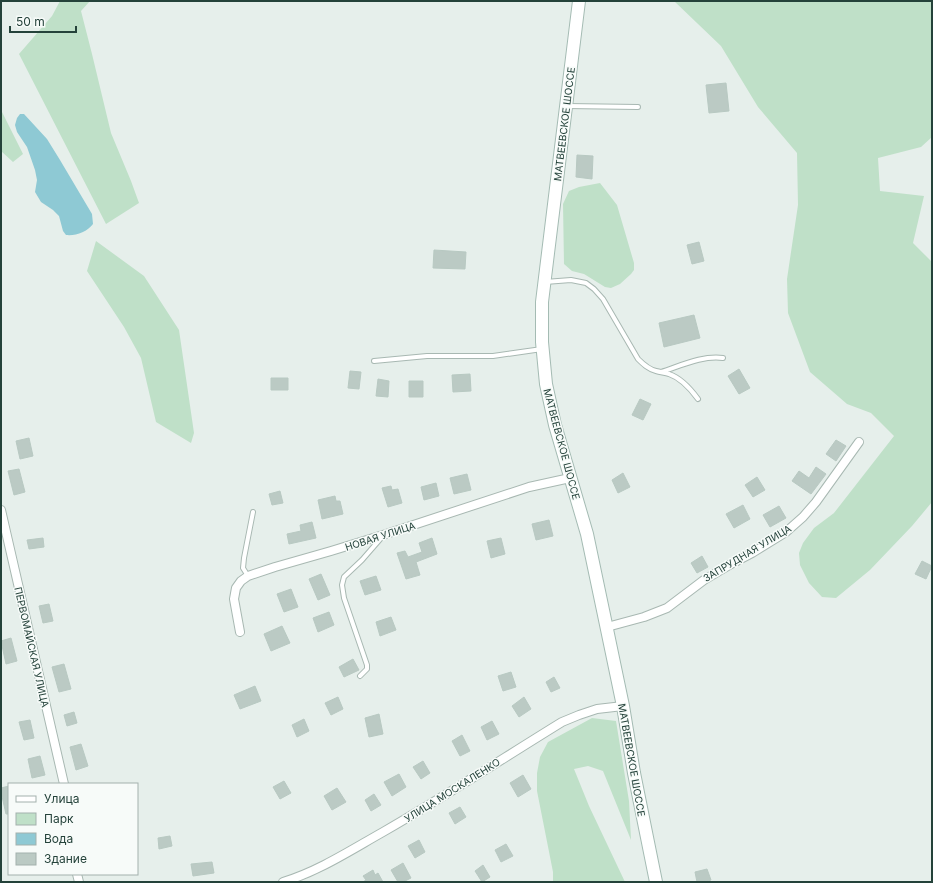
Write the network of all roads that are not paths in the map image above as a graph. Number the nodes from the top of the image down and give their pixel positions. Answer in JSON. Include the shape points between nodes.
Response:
{"nodes":[{"id":1,"x":579,"y":1,"type":"edge"},
{"id":2,"x":566,"y":106,"type":"junction"},
{"id":3,"x":638,"y":107,"type":"dead end"},
{"id":4,"x":545,"y":282,"type":"junction"},
{"id":5,"x":543,"y":349,"type":"junction"},
{"id":6,"x":723,"y":358,"type":"dead end"},
{"id":7,"x":374,"y":361,"type":"dead end"},
{"id":8,"x":661,"y":372,"type":"junction"},
{"id":9,"x":698,"y":399,"type":"dead end"},
{"id":10,"x":859,"y":442,"type":"dead end"},
{"id":11,"x":570,"y":478,"type":"junction"},
{"id":12,"x":1,"y":510,"type":"edge"},
{"id":13,"x":253,"y":512,"type":"dead end"},
{"id":14,"x":383,"y":535,"type":"junction"},
{"id":15,"x":248,"y":576,"type":"junction"},
{"id":16,"x":607,"y":627,"type":"junction"},
{"id":17,"x":240,"y":632,"type":"dead end"},
{"id":18,"x":360,"y":676,"type":"dead end"},
{"id":19,"x":623,"y":706,"type":"junction"},
{"id":20,"x":64,"y":783,"type":"edge"},
{"id":21,"x":283,"y":882,"type":"edge"},
{"id":22,"x":656,"y":882,"type":"edge"}],
"edges":[{"from":1,"to":2,"type":"main road","name":"МАТВЕЕВСКОЕ ШОССЕ"},
{"from":2,"to":3,"type":"lane"},
{"from":2,"to":4,"type":"main road","name":"МАТВЕЕВСКОЕ ШОССЕ"},
{"from":4,"to":5,"type":"main road","name":"МАТВЕЕВСКОЕ ШОССЕ","via":[[542,302]]},
{"from":4,"to":8,"type":"lane","via":[[571,280],[586,283],[594,289],[638,359],[654,371]]},
{"from":5,"to":7,"type":"lane","via":[[493,356],[427,356]]},
{"from":5,"to":11,"type":"main road","name":"МАТВЕЕВСКОЕ ШОССЕ","via":[[546,384]]},
{"from":6,"to":8,"type":"lane","via":[[704,358]]},
{"from":8,"to":9,"type":"lane","via":[[683,382]]},
{"from":10,"to":16,"type":"street","name":"ЗАПРУДНАЯ УЛИЦА","via":[[816,502],[786,532],[704,580],[667,608],[644,618]]},
{"from":11,"to":14,"type":"street","name":"НОВАЯ УЛИЦА","via":[[530,487]]},
{"from":11,"to":16,"type":"main road","name":"МАТВЕЕВСКОЕ ШОССЕ","via":[[587,534]]},
{"from":12,"to":20,"type":"street","name":"ПЕРВОМАЙСКАЯ УЛИЦА"},
{"from":13,"to":15,"type":"lane","via":[[243,568]]},
{"from":14,"to":15,"type":"street","name":"НОВАЯ УЛИЦА"},
{"from":14,"to":18,"type":"lane","via":[[344,577],[342,585],[367,665]]},
{"from":15,"to":17,"type":"street","via":[[236,588],[234,599]]},
{"from":16,"to":19,"type":"main road","name":"МАТВЕЕВСКОЕ ШОССЕ"},
{"from":19,"to":21,"type":"street","name":"УЛИЦА МОСКАЛЕНКО","via":[[596,709],[562,722],[354,849],[297,878]]},
{"from":19,"to":22,"type":"main road","name":"МАТВЕЕВСКОЕ ШОССЕ"}]}
